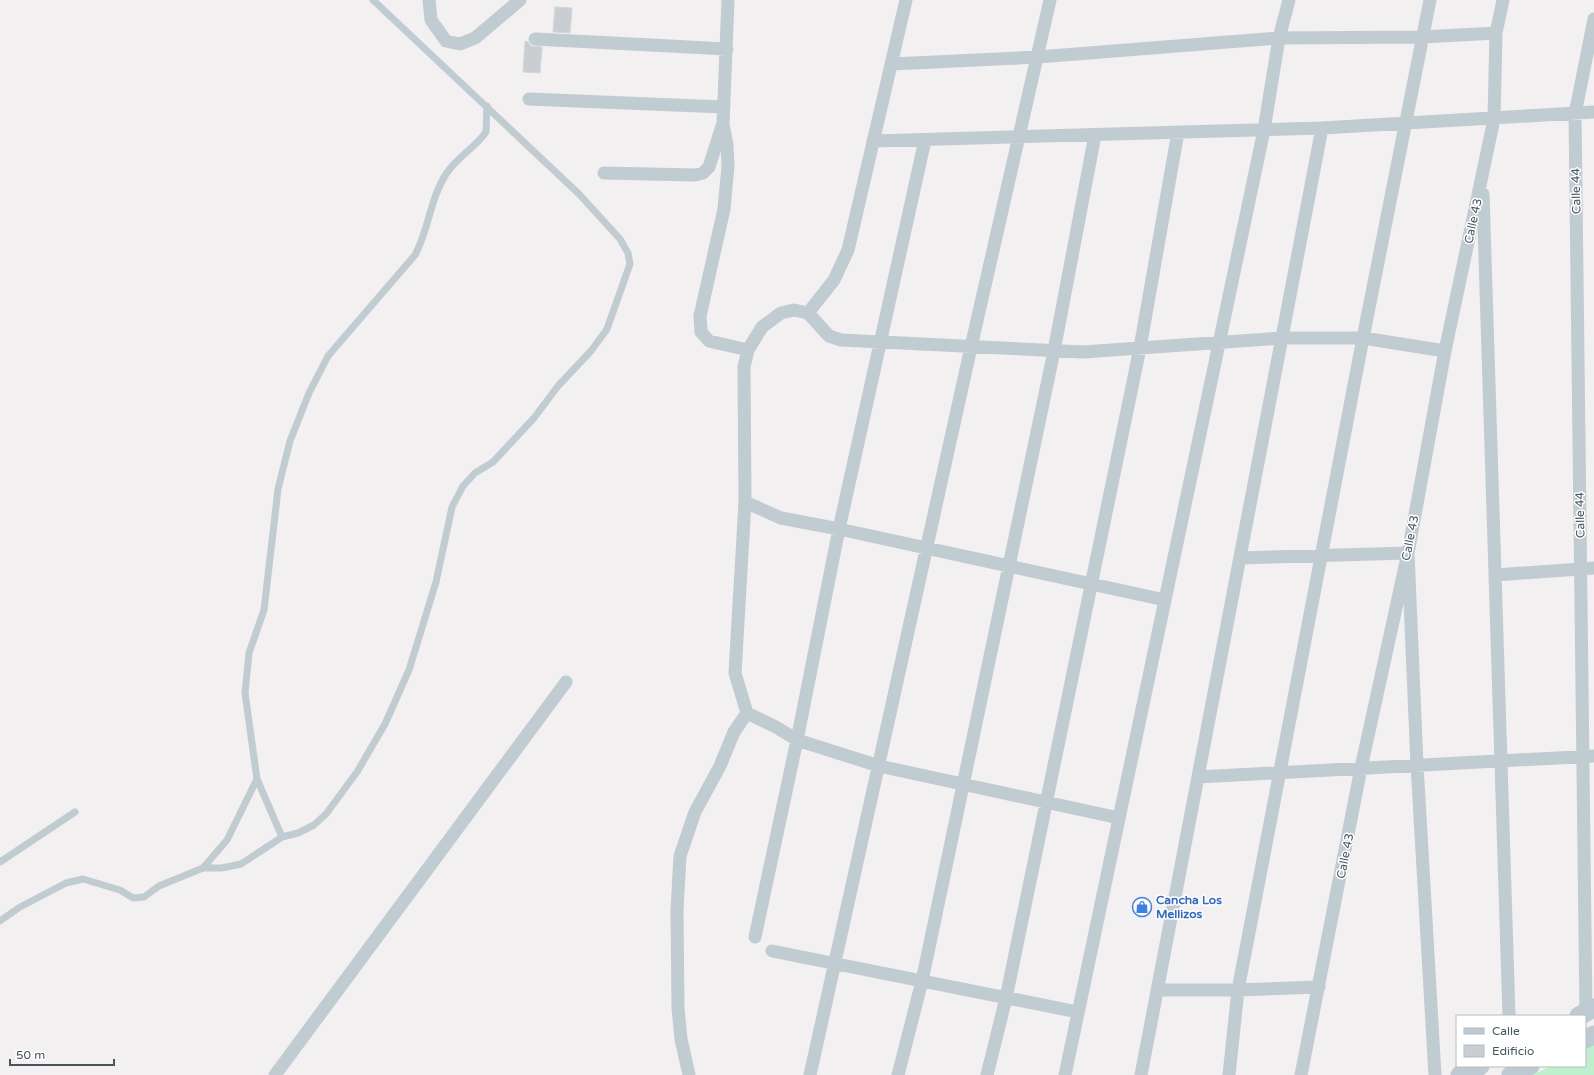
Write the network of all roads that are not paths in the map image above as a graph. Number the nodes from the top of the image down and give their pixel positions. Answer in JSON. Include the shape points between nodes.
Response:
{"nodes":[{"id":1,"x":373,"y":0,"type":"edge"},
{"id":2,"x":429,"y":0,"type":"edge"},
{"id":3,"x":520,"y":0,"type":"edge"},
{"id":4,"x":728,"y":0,"type":"edge"},
{"id":5,"x":906,"y":0,"type":"edge"},
{"id":6,"x":1050,"y":0,"type":"edge"},
{"id":7,"x":1289,"y":0,"type":"edge"},
{"id":8,"x":1430,"y":0,"type":"edge"},
{"id":9,"x":1503,"y":0,"type":"edge"},
{"id":10,"x":1594,"y":19,"type":"edge"},
{"id":11,"x":1496,"y":33,"type":"junction"},
{"id":12,"x":1422,"y":37,"type":"junction"},
{"id":13,"x":1280,"y":38,"type":"junction"},
{"id":14,"x":535,"y":40,"type":"dead end"},
{"id":15,"x":727,"y":49,"type":"junction"},
{"id":16,"x":1038,"y":56,"type":"junction"},
{"id":17,"x":892,"y":64,"type":"junction"},
{"id":18,"x":529,"y":99,"type":"dead end"},
{"id":19,"x":487,"y":106,"type":"junction"},
{"id":20,"x":724,"y":107,"type":"junction"},
{"id":21,"x":1594,"y":112,"type":"edge"},
{"id":22,"x":1575,"y":114,"type":"junction"},
{"id":23,"x":1494,"y":119,"type":"junction"},
{"id":24,"x":723,"y":124,"type":"junction"},
{"id":25,"x":1405,"y":124,"type":"junction"},
{"id":26,"x":1322,"y":128,"type":"junction"},
{"id":27,"x":1264,"y":130,"type":"junction"},
{"id":28,"x":1178,"y":132,"type":"junction"},
{"id":29,"x":1095,"y":135,"type":"junction"},
{"id":30,"x":1020,"y":137,"type":"junction"},
{"id":31,"x":925,"y":140,"type":"junction"},
{"id":32,"x":873,"y":141,"type":"junction"},
{"id":33,"x":1483,"y":172,"type":"junction"},
{"id":34,"x":604,"y":173,"type":"dead end"},
{"id":35,"x":808,"y":313,"type":"junction"},
{"id":36,"x":1282,"y":338,"type":"junction"},
{"id":37,"x":1363,"y":338,"type":"junction"},
{"id":38,"x":880,"y":342,"type":"junction"},
{"id":39,"x":1220,"y":342,"type":"junction"},
{"id":40,"x":971,"y":347,"type":"junction"},
{"id":41,"x":1140,"y":348,"type":"junction"},
{"id":42,"x":748,"y":350,"type":"junction"},
{"id":43,"x":1054,"y":351,"type":"junction"},
{"id":44,"x":1445,"y":351,"type":"junction"},
{"id":45,"x":745,"y":502,"type":"junction"},
{"id":46,"x":839,"y":529,"type":"junction"},
{"id":47,"x":927,"y":548,"type":"junction"},
{"id":48,"x":1408,"y":553,"type":"junction"},
{"id":49,"x":1322,"y":556,"type":"junction"},
{"id":50,"x":1240,"y":558,"type":"junction"},
{"id":51,"x":1009,"y":566,"type":"junction"},
{"id":52,"x":1594,"y":568,"type":"edge"},
{"id":53,"x":1581,"y":569,"type":"junction"},
{"id":54,"x":1495,"y":575,"type":"junction"},
{"id":55,"x":1091,"y":584,"type":"junction"},
{"id":56,"x":1165,"y":600,"type":"junction"},
{"id":57,"x":566,"y":682,"type":"dead end"},
{"id":58,"x":746,"y":713,"type":"junction"},
{"id":59,"x":797,"y":740,"type":"junction"},
{"id":60,"x":1588,"y":756,"type":"edge"},
{"id":61,"x":1501,"y":761,"type":"junction"},
{"id":62,"x":1417,"y":765,"type":"junction"},
{"id":63,"x":879,"y":766,"type":"junction"},
{"id":64,"x":1361,"y":768,"type":"junction"},
{"id":65,"x":1279,"y":772,"type":"junction"},
{"id":66,"x":1198,"y":777,"type":"junction"},
{"id":67,"x":257,"y":779,"type":"junction"},
{"id":68,"x":964,"y":784,"type":"junction"},
{"id":69,"x":1046,"y":802,"type":"junction"},
{"id":70,"x":75,"y":812,"type":"dead end"},
{"id":71,"x":1119,"y":818,"type":"junction"},
{"id":72,"x":282,"y":837,"type":"junction"},
{"id":73,"x":0,"y":862,"type":"edge"},
{"id":74,"x":203,"y":868,"type":"junction"},
{"id":75,"x":0,"y":921,"type":"edge"},
{"id":76,"x":755,"y":937,"type":"dead end"},
{"id":77,"x":772,"y":951,"type":"dead end"},
{"id":78,"x":835,"y":964,"type":"junction"},
{"id":79,"x":922,"y":981,"type":"junction"},
{"id":80,"x":1320,"y":986,"type":"junction"},
{"id":81,"x":1157,"y":990,"type":"junction"},
{"id":82,"x":1238,"y":990,"type":"junction"},
{"id":83,"x":1006,"y":998,"type":"junction"},
{"id":84,"x":1078,"y":1012,"type":"junction"},
{"id":85,"x":1586,"y":1012,"type":"edge"},
{"id":86,"x":1508,"y":1015,"type":"edge"},
{"id":87,"x":1478,"y":1067,"type":"edge"},
{"id":88,"x":1528,"y":1067,"type":"edge"},
{"id":89,"x":275,"y":1075,"type":"edge"},
{"id":90,"x":689,"y":1075,"type":"edge"},
{"id":91,"x":810,"y":1075,"type":"edge"},
{"id":92,"x":898,"y":1075,"type":"edge"},
{"id":93,"x":987,"y":1075,"type":"edge"},
{"id":94,"x":1065,"y":1075,"type":"edge"},
{"id":95,"x":1141,"y":1075,"type":"edge"},
{"id":96,"x":1229,"y":1075,"type":"edge"},
{"id":97,"x":1302,"y":1075,"type":"edge"},
{"id":98,"x":1435,"y":1075,"type":"edge"},
{"id":99,"x":1460,"y":1075,"type":"edge"},
{"id":100,"x":1511,"y":1075,"type":"edge"}],
"edges":[{"from":1,"to":19,"type":"lane"},
{"from":2,"to":3,"type":"street","via":[[431,20],[446,41],[460,44],[475,38]]},
{"from":4,"to":15,"type":"street"},
{"from":5,"to":17,"type":"street"},
{"from":6,"to":16,"type":"street"},
{"from":7,"to":13,"type":"street"},
{"from":8,"to":12,"type":"street"},
{"from":9,"to":11,"type":"street","name":"Calle 43"},
{"from":10,"to":22,"type":"street","name":"Calle 44"},
{"from":11,"to":12,"type":"street"},
{"from":11,"to":23,"type":"street","name":"Calle 43"},
{"from":12,"to":13,"type":"street"},
{"from":12,"to":25,"type":"street"},
{"from":13,"to":16,"type":"street"},
{"from":13,"to":27,"type":"street"},
{"from":14,"to":15,"type":"street"},
{"from":15,"to":20,"type":"street"},
{"from":16,"to":17,"type":"street"},
{"from":16,"to":30,"type":"street"},
{"from":17,"to":32,"type":"street"},
{"from":18,"to":20,"type":"street"},
{"from":19,"to":67,"type":"lane","via":[[486,132],[458,159],[446,175],[434,198],[415,255],[328,356],[309,393],[290,441],[278,489],[264,610],[249,653],[245,693]]},
{"from":19,"to":72,"type":"lane","via":[[579,194],[620,239],[628,253],[630,264],[627,275],[606,330],[591,351],[558,386],[534,418],[492,462],[475,473],[463,486],[452,507],[436,582],[409,670],[385,724],[357,772],[318,821],[298,833]]},
{"from":20,"to":24,"type":"street"},
{"from":21,"to":22,"type":"street"},
{"from":22,"to":23,"type":"street"},
{"from":22,"to":53,"type":"street","name":"Calle 44"},
{"from":23,"to":25,"type":"street"},
{"from":23,"to":33,"type":"street","name":"Calle 43"},
{"from":24,"to":34,"type":"street","via":[[709,167],[703,173]]},
{"from":24,"to":42,"type":"street","via":[[728,166],[724,209],[700,316],[701,332],[709,341]]},
{"from":25,"to":26,"type":"street"},
{"from":25,"to":37,"type":"street"},
{"from":26,"to":27,"type":"street"},
{"from":26,"to":36,"type":"street"},
{"from":27,"to":28,"type":"street"},
{"from":27,"to":39,"type":"street"},
{"from":28,"to":29,"type":"street"},
{"from":28,"to":41,"type":"street"},
{"from":29,"to":30,"type":"street"},
{"from":29,"to":43,"type":"street"},
{"from":30,"to":31,"type":"street"},
{"from":30,"to":40,"type":"street"},
{"from":31,"to":32,"type":"street"},
{"from":31,"to":38,"type":"street"},
{"from":32,"to":35,"type":"street","via":[[848,250],[834,280]]},
{"from":33,"to":44,"type":"street","name":"Calle 43"},
{"from":33,"to":54,"type":"street"},
{"from":35,"to":38,"type":"street","via":[[829,336],[840,340]]},
{"from":35,"to":42,"type":"street","via":[[794,310],[781,313],[762,327]]},
{"from":36,"to":37,"type":"street"},
{"from":36,"to":39,"type":"street"},
{"from":36,"to":50,"type":"street"},
{"from":37,"to":44,"type":"street"},
{"from":37,"to":49,"type":"street"},
{"from":38,"to":40,"type":"street"},
{"from":38,"to":46,"type":"street"},
{"from":39,"to":41,"type":"street"},
{"from":39,"to":56,"type":"street"},
{"from":40,"to":43,"type":"street"},
{"from":40,"to":47,"type":"street"},
{"from":41,"to":43,"type":"street","via":[[1083,352]]},
{"from":41,"to":55,"type":"street"},
{"from":42,"to":45,"type":"street","via":[[744,366]]},
{"from":43,"to":51,"type":"street"},
{"from":44,"to":48,"type":"street","name":"Calle 43"},
{"from":45,"to":46,"type":"street","via":[[781,518]]},
{"from":45,"to":58,"type":"street","via":[[735,673]]},
{"from":46,"to":47,"type":"street"},
{"from":46,"to":59,"type":"street"},
{"from":47,"to":51,"type":"street"},
{"from":47,"to":63,"type":"street"},
{"from":48,"to":49,"type":"street"},
{"from":48,"to":62,"type":"street"},
{"from":48,"to":64,"type":"street","name":"Calle 43"},
{"from":49,"to":50,"type":"street"},
{"from":49,"to":65,"type":"street"},
{"from":50,"to":66,"type":"street"},
{"from":51,"to":55,"type":"street"},
{"from":51,"to":68,"type":"street"},
{"from":52,"to":53,"type":"street"},
{"from":53,"to":54,"type":"street"},
{"from":53,"to":60,"type":"street","name":"Calle 44"},
{"from":54,"to":61,"type":"street"},
{"from":55,"to":56,"type":"street"},
{"from":55,"to":69,"type":"street"},
{"from":56,"to":71,"type":"street"},
{"from":57,"to":89,"type":"street"},
{"from":58,"to":59,"type":"street"},
{"from":58,"to":90,"type":"street","via":[[695,812],[680,856],[677,910],[678,1008],[681,1039]]},
{"from":59,"to":63,"type":"street"},
{"from":59,"to":76,"type":"street"},
{"from":60,"to":61,"type":"street"},
{"from":60,"to":85,"type":"street","name":"Calle 44"},
{"from":61,"to":62,"type":"street"},
{"from":61,"to":86,"type":"street"},
{"from":62,"to":64,"type":"street"},
{"from":62,"to":98,"type":"street"},
{"from":63,"to":68,"type":"street"},
{"from":63,"to":78,"type":"street"},
{"from":64,"to":65,"type":"street"},
{"from":64,"to":80,"type":"street","name":"Calle 43"},
{"from":65,"to":66,"type":"street"},
{"from":65,"to":82,"type":"street"},
{"from":66,"to":81,"type":"street"},
{"from":67,"to":72,"type":"lane"},
{"from":67,"to":74,"type":"lane","via":[[228,840]]},
{"from":68,"to":69,"type":"street"},
{"from":68,"to":79,"type":"street"},
{"from":69,"to":71,"type":"street"},
{"from":69,"to":83,"type":"street"},
{"from":70,"to":73,"type":"lane"},
{"from":71,"to":84,"type":"street"},
{"from":72,"to":74,"type":"lane","via":[[241,864]]},
{"from":74,"to":75,"type":"lane","via":[[159,886],[144,897],[133,898],[120,890],[83,879],[66,883],[20,907]]},
{"from":77,"to":78,"type":"street"},
{"from":78,"to":79,"type":"street"},
{"from":78,"to":91,"type":"street"},
{"from":79,"to":83,"type":"street"},
{"from":79,"to":92,"type":"street"},
{"from":80,"to":82,"type":"street"},
{"from":80,"to":97,"type":"street","name":"Calle 43"},
{"from":81,"to":82,"type":"street"},
{"from":81,"to":95,"type":"street"},
{"from":82,"to":96,"type":"street"},
{"from":83,"to":84,"type":"street"},
{"from":83,"to":93,"type":"street"},
{"from":84,"to":94,"type":"street"},
{"from":87,"to":99,"type":"street"},
{"from":88,"to":100,"type":"street"}]}
